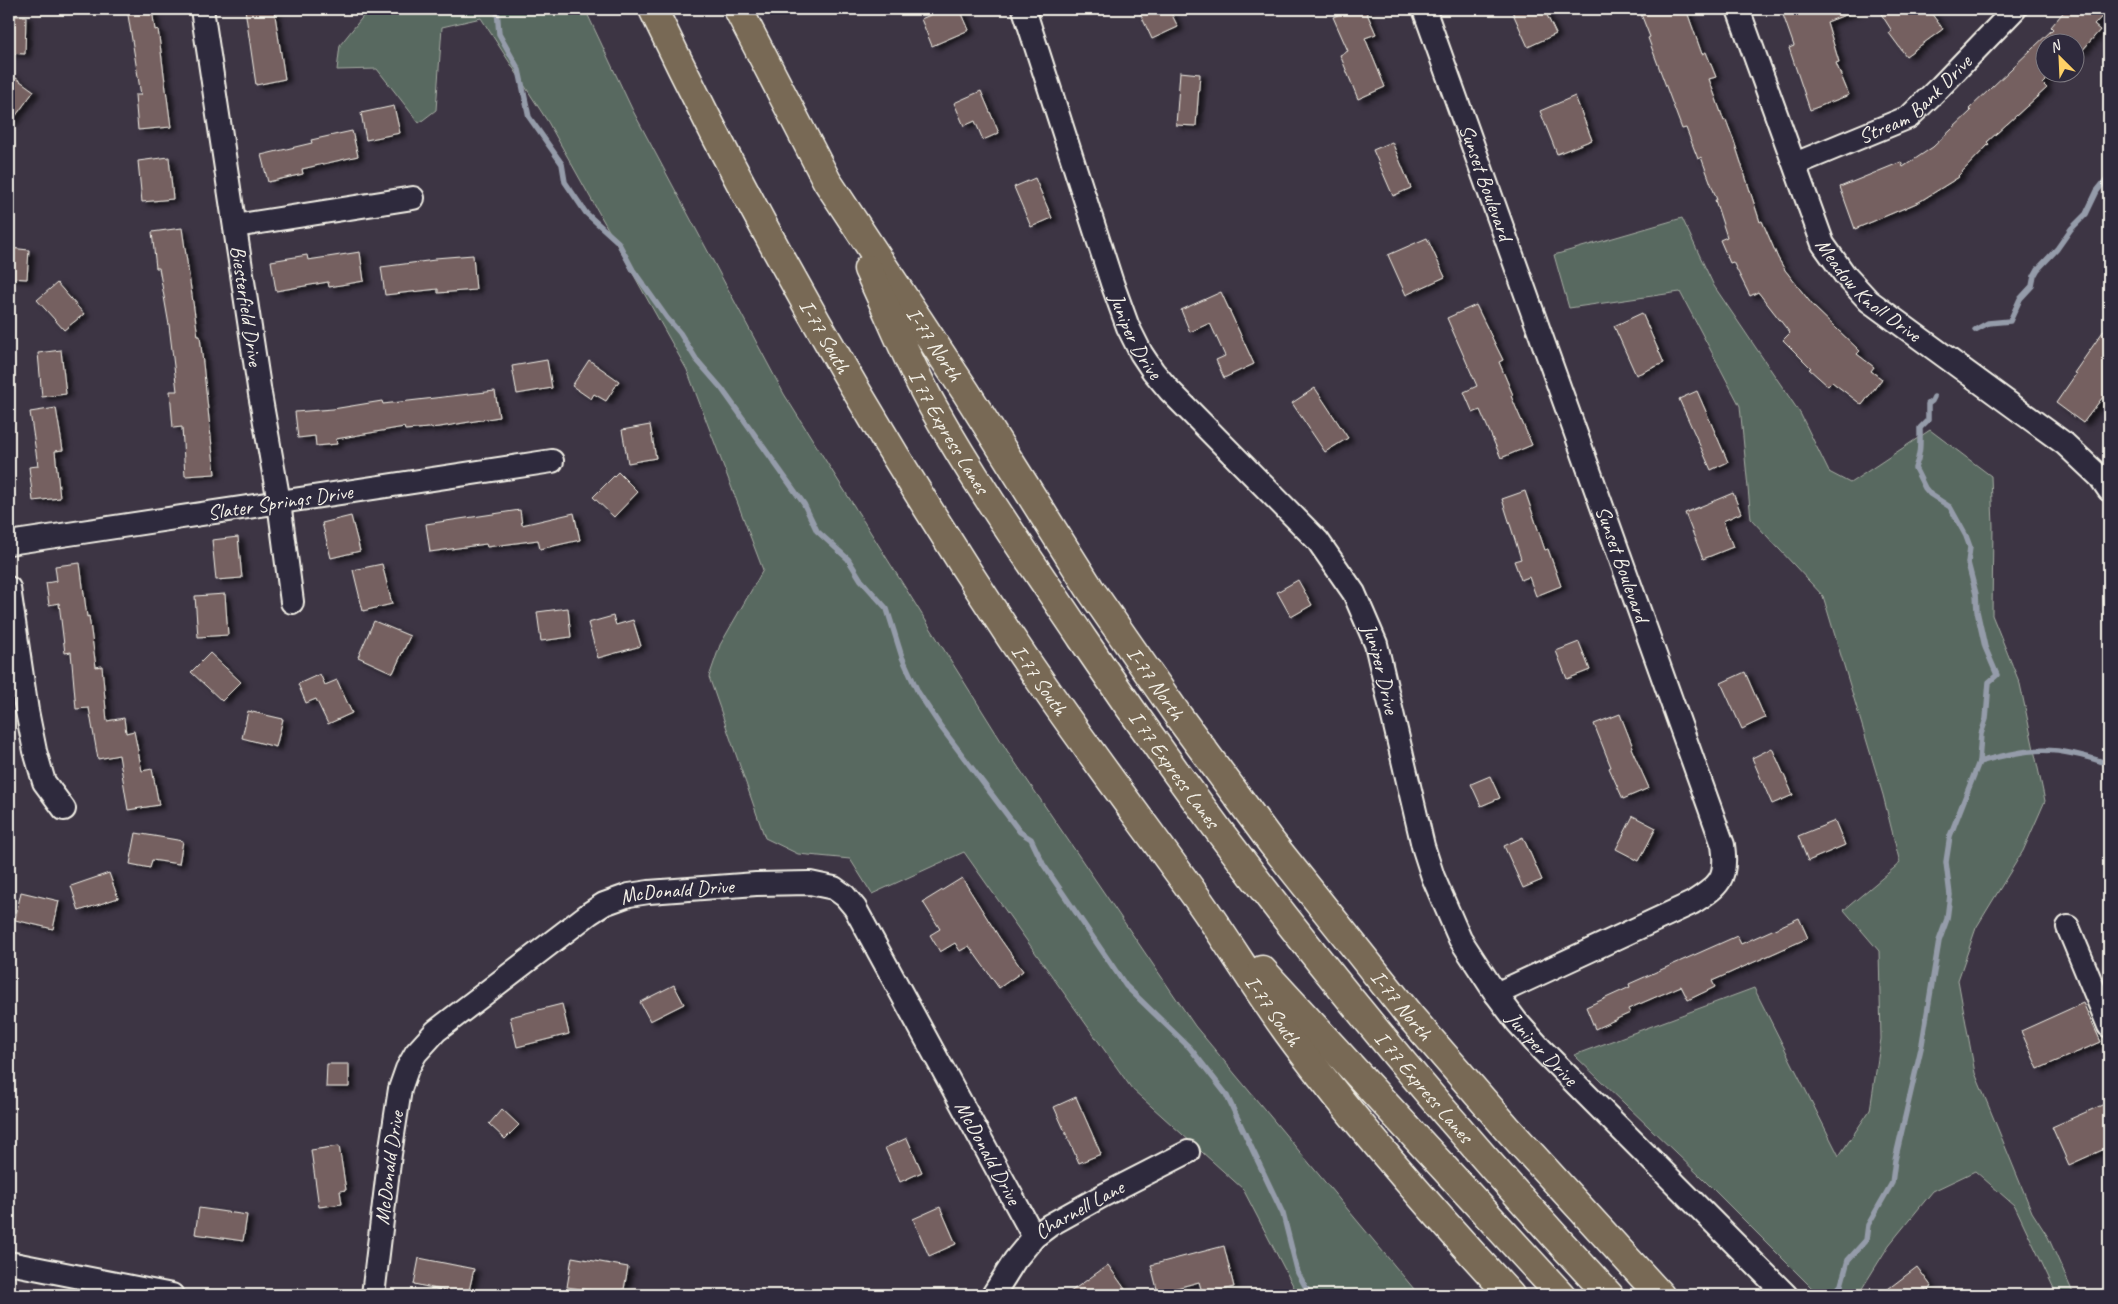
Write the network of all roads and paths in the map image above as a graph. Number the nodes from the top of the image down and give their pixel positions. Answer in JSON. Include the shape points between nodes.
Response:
{"nodes":[{"id":1,"x":202,"y":9,"type":"edge"},
{"id":2,"x":653,"y":9,"type":"edge"},
{"id":3,"x":738,"y":9,"type":"edge"},
{"id":4,"x":1024,"y":9,"type":"edge"},
{"id":5,"x":1424,"y":9,"type":"edge"},
{"id":6,"x":1738,"y":9,"type":"edge"},
{"id":7,"x":2007,"y":11,"type":"edge"},
{"id":8,"x":1795,"y":164,"type":"junction"},
{"id":9,"x":827,"y":182,"type":"junction"},
{"id":10,"x":413,"y":198,"type":"dead end"},
{"id":11,"x":235,"y":226,"type":"junction"},
{"id":12,"x":552,"y":461,"type":"dead end"},
{"id":13,"x":2106,"y":477,"type":"edge"},
{"id":14,"x":279,"y":502,"type":"junction"},
{"id":15,"x":9,"y":543,"type":"edge"},
{"id":16,"x":9,"y":588,"type":"edge"},
{"id":17,"x":292,"y":602,"type":"dead end"},
{"id":18,"x":64,"y":809,"type":"dead end"},
{"id":19,"x":1197,"y":899,"type":"junction"},
{"id":20,"x":2068,"y":928,"type":"dead end"},
{"id":21,"x":1496,"y":994,"type":"junction"},
{"id":22,"x":2109,"y":1026,"type":"edge"},
{"id":23,"x":1188,"y":1152,"type":"dead end"},
{"id":24,"x":1034,"y":1237,"type":"junction"},
{"id":25,"x":9,"y":1263,"type":"edge"},
{"id":26,"x":172,"y":1295,"type":"edge"},
{"id":27,"x":373,"y":1295,"type":"edge"},
{"id":28,"x":993,"y":1295,"type":"edge"},
{"id":29,"x":1510,"y":1295,"type":"edge"},
{"id":30,"x":1562,"y":1295,"type":"edge"},
{"id":31,"x":1609,"y":1295,"type":"edge"},
{"id":32,"x":1660,"y":1295,"type":"edge"},
{"id":33,"x":1786,"y":1295,"type":"edge"}],
"edges":[{"from":1,"to":11,"type":"street","name":"Biesterfield Drive"},
{"from":2,"to":19,"type":"highway","name":"I-77 South","via":[[760,218],[892,449],[1051,698]]},
{"from":3,"to":9,"type":"highway","name":"I-77 North"},
{"from":4,"to":21,"type":"street","name":"Juniper Drive","via":[[1112,283],[1141,352],[1169,390],[1318,541],[1354,592],[1376,644],[1415,817],[1433,877],[1460,939]]},
{"from":5,"to":21,"type":"street","name":"Sunset Boulevard","via":[[1723,845],[1726,861],[1713,890],[1699,899]]},
{"from":6,"to":8,"type":"street","name":"Meadow Knoll Drive"},
{"from":7,"to":8,"type":"street","name":"Stream Bank Drive","via":[[1909,117]]},
{"from":8,"to":13,"type":"street","name":"Meadow Knoll Drive","via":[[1823,244],[1869,301]]},
{"from":9,"to":31,"type":"highway","name":"I 77 Express Lanes","via":[[932,405],[1004,523],[1123,698],[1252,875],[1408,1069]]},
{"from":9,"to":32,"type":"highway","name":"I-77 North","via":[[966,392],[1090,589],[1243,804],[1409,1015]]},
{"from":10,"to":11,"type":"street"},
{"from":11,"to":14,"type":"street","name":"Biesterfield Drive"},
{"from":12,"to":14,"type":"street","name":"Slater Springs Drive"},
{"from":14,"to":15,"type":"street","name":"Slater Springs Drive"},
{"from":14,"to":17,"type":"street","name":"Biesterfield Drive"},
{"from":16,"to":18,"type":"street","via":[[35,751],[44,782]]},
{"from":19,"to":29,"type":"highway","name":"I-77 South","via":[[1332,1092]]},
{"from":19,"to":30,"type":"highway","name":"I 77 Express Lanes"},
{"from":20,"to":22,"type":"street"},
{"from":21,"to":33,"type":"street","name":"Juniper Drive","via":[[1542,1050]]},
{"from":23,"to":24,"type":"street","name":"Charnell Lane","via":[[1104,1195]]},
{"from":24,"to":27,"type":"street","name":"McDonald Drive","via":[[855,908],[845,896],[834,888],[810,883],[649,892],[612,901],[590,913],[436,1031],[416,1053],[400,1089]]},
{"from":24,"to":28,"type":"street","name":"Charnell Lane"},
{"from":25,"to":26,"type":"street"}]}
